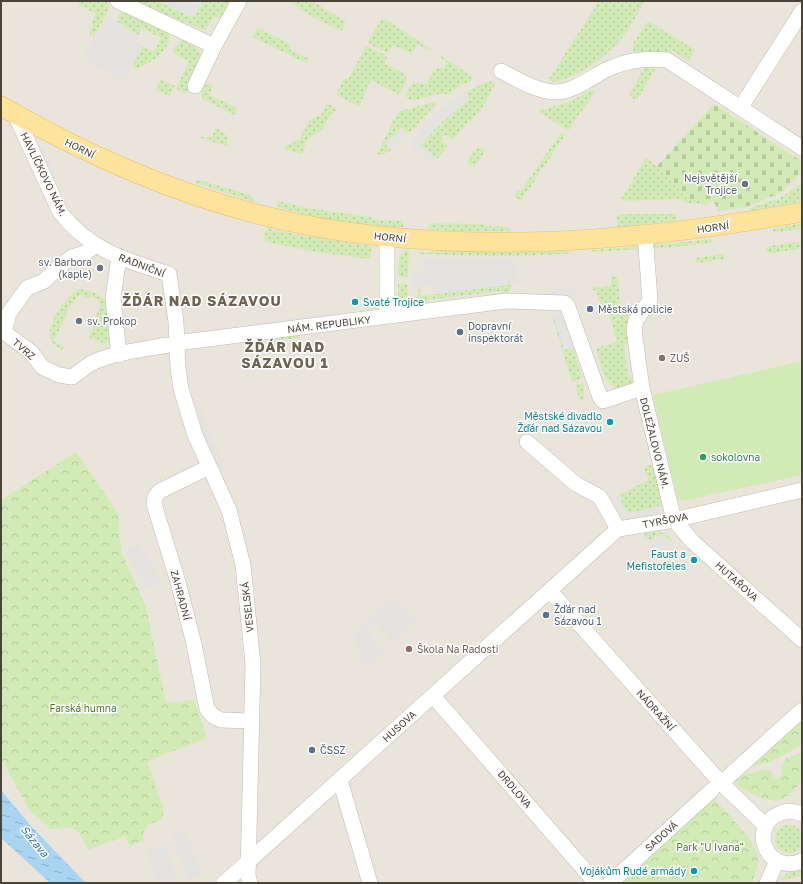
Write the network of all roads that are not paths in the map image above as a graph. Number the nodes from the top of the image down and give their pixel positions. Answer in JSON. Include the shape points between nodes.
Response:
{"nodes":[{"id":1,"x":118,"y":1,"type":"edge"},
{"id":2,"x":239,"y":1,"type":"edge"},
{"id":3,"x":802,"y":12,"type":"edge"},
{"id":4,"x":214,"y":46,"type":"junction"},
{"id":5,"x":501,"y":71,"type":"dead end"},
{"id":6,"x":195,"y":86,"type":"dead end"},
{"id":7,"x":741,"y":107,"type":"junction"},
{"id":8,"x":8,"y":110,"type":"edge"},
{"id":9,"x":802,"y":148,"type":"edge"},
{"id":10,"x":802,"y":212,"type":"edge"},
{"id":11,"x":646,"y":234,"type":"junction"},
{"id":12,"x":387,"y":237,"type":"junction"},
{"id":13,"x":96,"y":245,"type":"junction"},
{"id":14,"x":119,"y":257,"type":"junction"},
{"id":15,"x":546,"y":303,"type":"joint"},
{"id":16,"x":387,"y":316,"type":"junction"},
{"id":17,"x":172,"y":344,"type":"junction"},
{"id":18,"x":119,"y":355,"type":"junction"},
{"id":19,"x":642,"y":388,"type":"junction"},
{"id":20,"x":527,"y":442,"type":"dead end"},
{"id":21,"x":209,"y":467,"type":"junction"},
{"id":22,"x":802,"y":490,"type":"edge"},
{"id":23,"x":674,"y":520,"type":"junction"},
{"id":24,"x":618,"y":529,"type":"junction"},
{"id":25,"x":550,"y":591,"type":"junction"},
{"id":26,"x":802,"y":640,"type":"edge"},
{"id":27,"x":433,"y":696,"type":"junction"},
{"id":28,"x":802,"y":710,"type":"edge"},
{"id":29,"x":251,"y":721,"type":"junction"},
{"id":30,"x":728,"y":777,"type":"dead end"},
{"id":31,"x":340,"y":780,"type":"junction"},
{"id":32,"x":712,"y":790,"type":"dead end"},
{"id":33,"x":801,"y":812,"type":"edge"},
{"id":34,"x":766,"y":826,"type":"junction"},
{"id":35,"x":249,"y":861,"type":"junction"},
{"id":36,"x":777,"y":861,"type":"junction"},
{"id":37,"x":802,"y":861,"type":"edge"},
{"id":38,"x":224,"y":883,"type":"edge"},
{"id":39,"x":250,"y":883,"type":"edge"},
{"id":40,"x":370,"y":883,"type":"edge"},
{"id":41,"x":596,"y":883,"type":"edge"},
{"id":42,"x":610,"y":883,"type":"edge"},
{"id":43,"x":767,"y":883,"type":"edge"}],
"edges":[{"from":1,"to":4,"type":"street"},
{"from":2,"to":4,"type":"street"},
{"from":3,"to":7,"type":"street"},
{"from":4,"to":6,"type":"street"},
{"from":5,"to":7,"type":"street","via":[[540,90],[556,92],[572,88],[615,66],[647,59],[667,60]]},
{"from":7,"to":9,"type":"street"},
{"from":8,"to":12,"type":"main road","name":"HORNÍ","via":[[118,167],[174,189],[262,216]]},
{"from":8,"to":13,"type":"street","name":"HAVLÍČKOVO NÁM.","via":[[60,212],[71,226]]},
{"from":10,"to":11,"type":"main road","name":"HORNÍ","via":[[695,230]]},
{"from":11,"to":12,"type":"main road","name":"HORNÍ","via":[[497,242]]},
{"from":11,"to":19,"type":"street","via":[[650,300],[636,320],[634,330]]},
{"from":12,"to":16,"type":"street"},
{"from":13,"to":14,"type":"street","name":"RADNIČNÍ"},
{"from":13,"to":18,"type":"street","name":"TVRZ","via":[[61,264],[44,281],[27,288],[9,313],[4,332],[31,352],[42,367],[59,375],[72,377],[91,364]]},
{"from":14,"to":17,"type":"street","name":"RADNIČNÍ","via":[[169,274],[176,322]]},
{"from":14,"to":18,"type":"street","via":[[113,298]]},
{"from":15,"to":16,"type":"street","name":"NÁM. REPUBLIKY","via":[[506,301]]},
{"from":15,"to":19,"type":"street","name":"DOLEŽALOVO NÁM.","via":[[566,304],[603,401]]},
{"from":16,"to":17,"type":"street","name":"NÁM. REPUBLIKY"},
{"from":17,"to":18,"type":"street","name":"TVRZ"},
{"from":17,"to":21,"type":"street","name":"VESELSKÁ","via":[[181,389],[195,435]]},
{"from":19,"to":23,"type":"street","name":"DOLEŽALOVO NÁM."},
{"from":20,"to":24,"type":"street","via":[[576,484],[600,497]]},
{"from":21,"to":29,"type":"street","name":"VESELSKÁ","via":[[229,510],[243,565],[253,664]]},
{"from":21,"to":29,"type":"street","name":"ZAHRADNÍ","via":[[160,491],[155,497],[154,504],[178,582],[207,709],[221,720]]},
{"from":22,"to":23,"type":"street","name":"TYRŠOVA"},
{"from":23,"to":24,"type":"street","name":"TYRŠOVA"},
{"from":23,"to":26,"type":"street","name":"HUTAŘOVA","via":[[693,542]]},
{"from":24,"to":25,"type":"street"},
{"from":25,"to":27,"type":"street","name":"HUSOVA"},
{"from":25,"to":34,"type":"street","name":"NÁDRAŽNÍ","via":[[721,783]]},
{"from":27,"to":31,"type":"street","name":"HUSOVA"},
{"from":27,"to":41,"type":"street","name":"DRDLOVA"},
{"from":28,"to":30,"type":"street"},
{"from":29,"to":35,"type":"street","name":"VESELSKÁ"},
{"from":31,"to":35,"type":"street","name":"HUSOVA"},
{"from":31,"to":40,"type":"street"},
{"from":32,"to":42,"type":"street","name":"SADOVÁ"},
{"from":33,"to":34,"type":"street","via":[[789,811],[778,814]]},
{"from":34,"to":36,"type":"street","via":[[764,846]]},
{"from":35,"to":38,"type":"street","name":"HUSOVA"},
{"from":35,"to":39,"type":"street","name":"VESELSKÁ"},
{"from":36,"to":37,"type":"street","via":[[792,864]]},
{"from":36,"to":43,"type":"street"}]}
